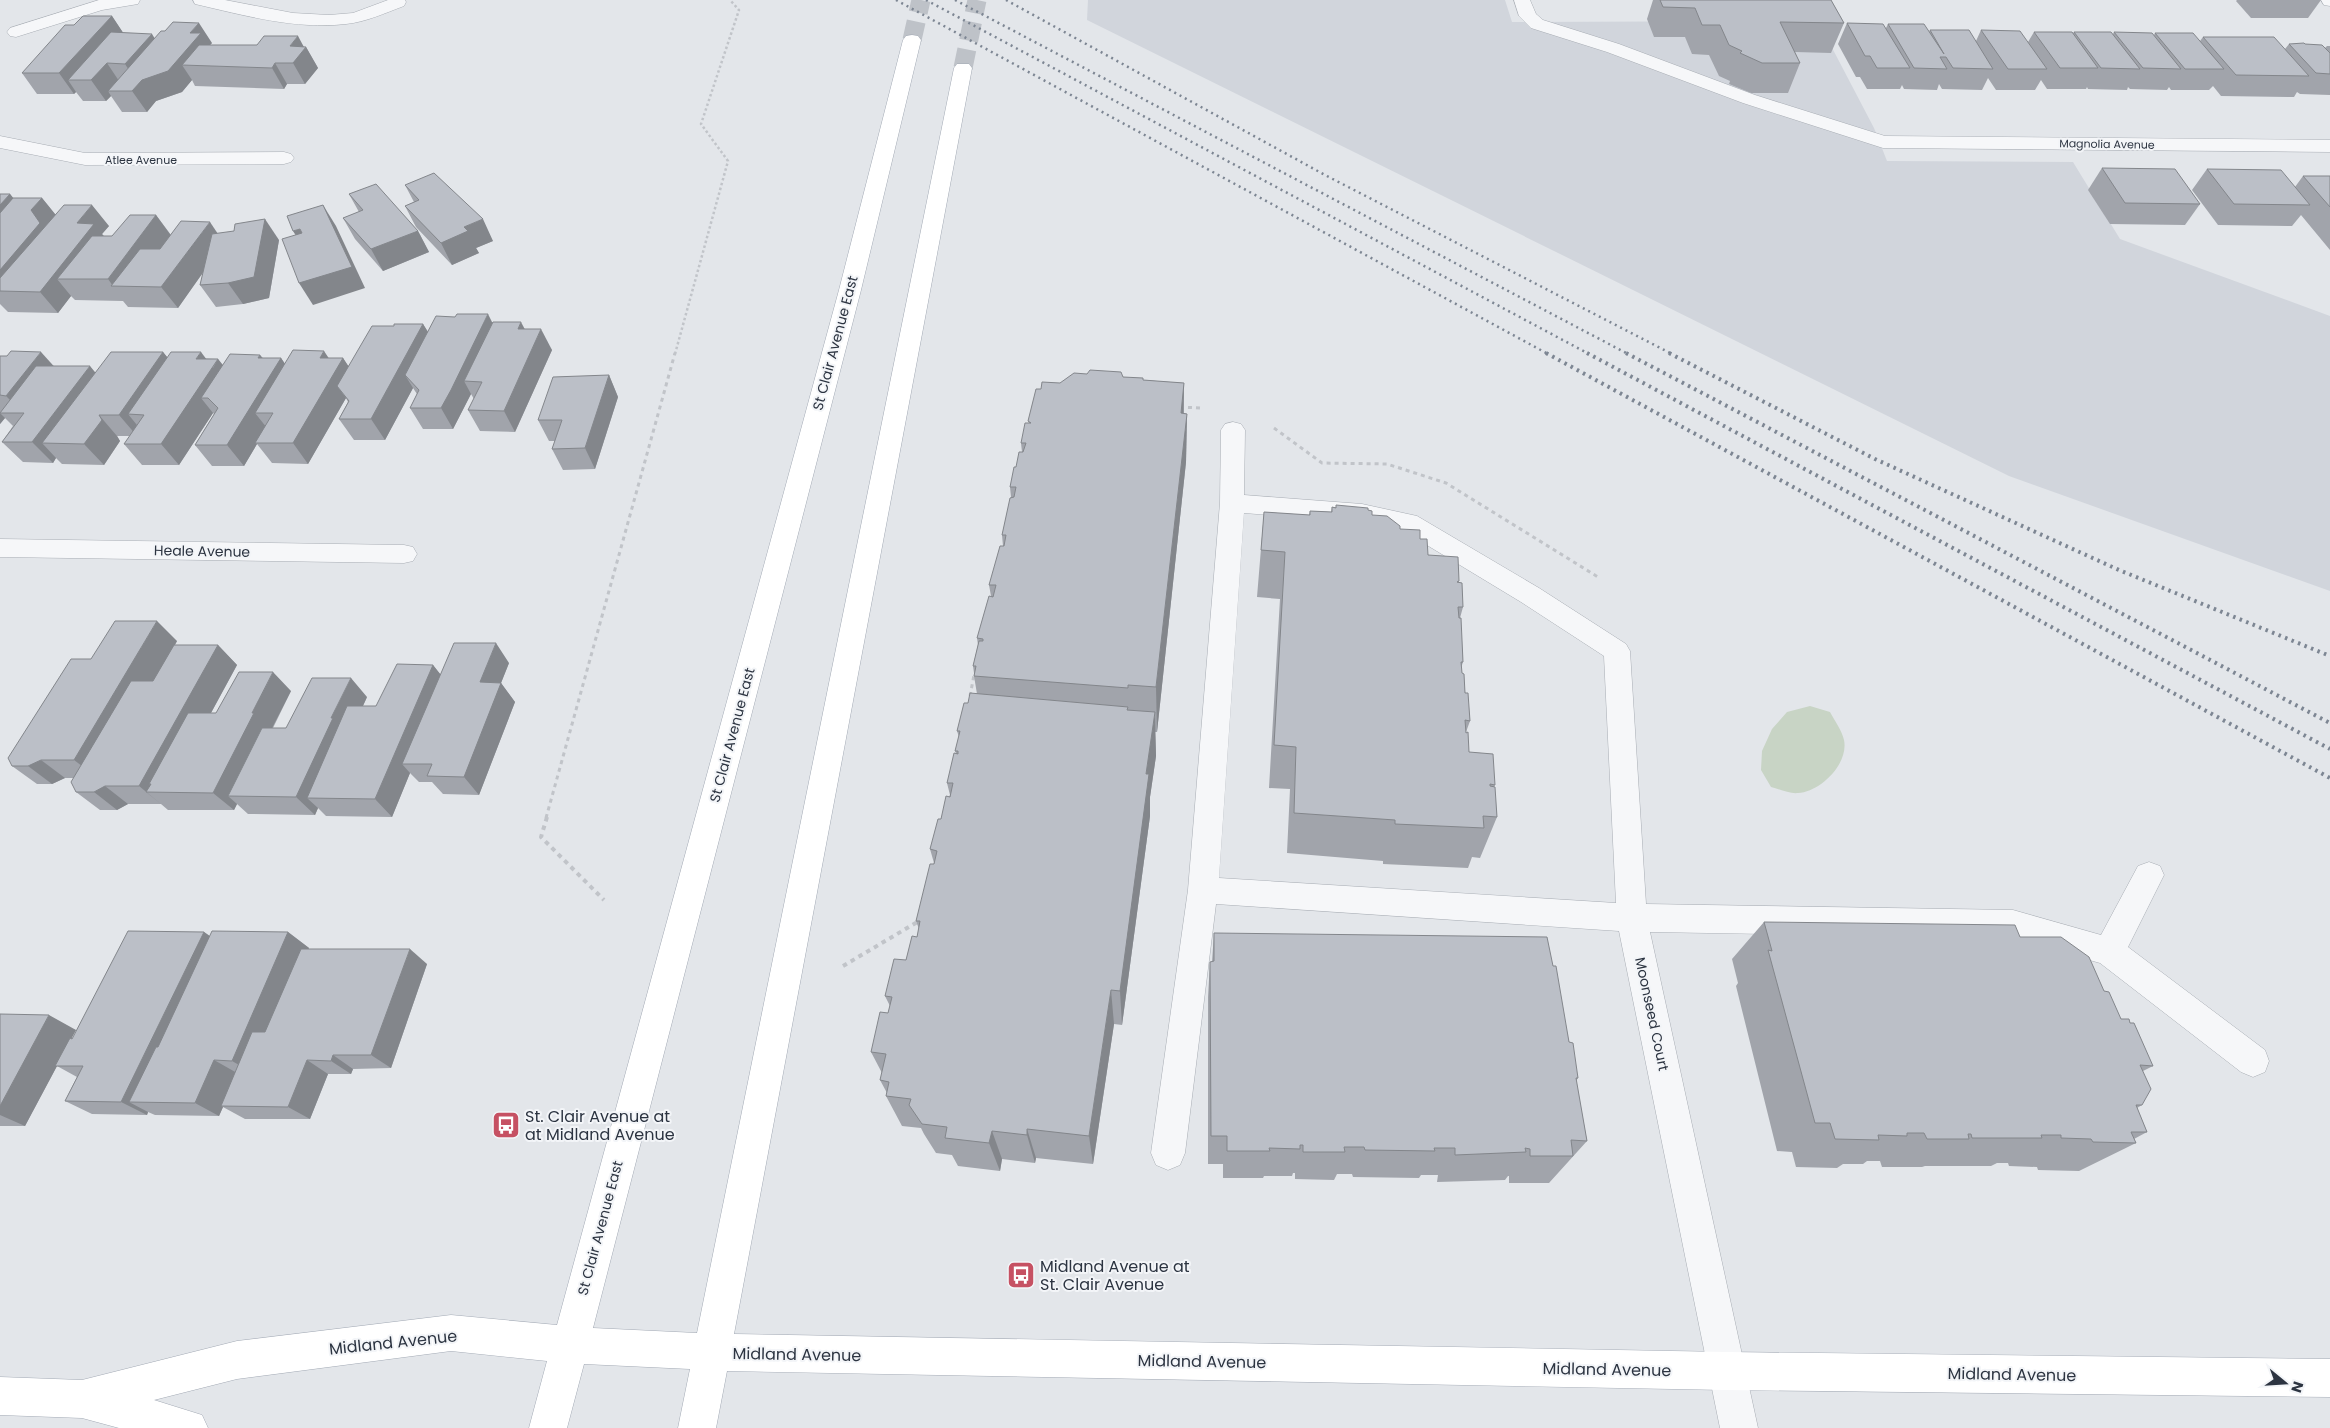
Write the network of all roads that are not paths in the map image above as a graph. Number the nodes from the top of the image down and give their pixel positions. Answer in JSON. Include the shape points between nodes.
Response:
{"nodes":[{"id":1,"x":70,"y":0,"type":"edge"},
{"id":2,"x":132,"y":0,"type":"edge"},
{"id":3,"x":201,"y":0,"type":"edge"},
{"id":4,"x":1522,"y":0,"type":"edge"},
{"id":5,"x":398,"y":2,"type":"dead end"},
{"id":6,"x":16,"y":32,"type":"junction"},
{"id":7,"x":0,"y":40,"type":"edge"},
{"id":8,"x":912,"y":40,"type":"tunnel mouth"},
{"id":9,"x":963,"y":68,"type":"tunnel mouth"},
{"id":10,"x":0,"y":142,"type":"edge"},
{"id":11,"x":2330,"y":146,"type":"edge"},
{"id":12,"x":284,"y":158,"type":"dead end"},
{"id":13,"x":1233,"y":430,"type":"dead end"},
{"id":14,"x":1232,"y":504,"type":"junction"},
{"id":15,"x":0,"y":548,"type":"edge"},
{"id":16,"x":404,"y":554,"type":"dead end"},
{"id":17,"x":2149,"y":874,"type":"dead end"},
{"id":18,"x":1203,"y":890,"type":"junction"},
{"id":19,"x":1632,"y":918,"type":"junction"},
{"id":20,"x":2109,"y":951,"type":"junction"},
{"id":21,"x":2253,"y":1061,"type":"dead end"},
{"id":22,"x":1168,"y":1153,"type":"dead end"},
{"id":23,"x":570,"y":1345,"type":"junction"},
{"id":24,"x":713,"y":1352,"type":"junction"},
{"id":25,"x":1726,"y":1371,"type":"junction"},
{"id":26,"x":2330,"y":1378,"type":"edge"},
{"id":27,"x":0,"y":1396,"type":"edge"},
{"id":28,"x":82,"y":1399,"type":"junction"},
{"id":29,"x":190,"y":1428,"type":"edge"},
{"id":30,"x":548,"y":1428,"type":"edge"},
{"id":31,"x":697,"y":1428,"type":"edge"},
{"id":32,"x":1739,"y":1428,"type":"edge"}],
"edges":[{"from":1,"to":6,"type":"street"},
{"from":2,"to":6,"type":"street","via":[[99,6]]},
{"from":3,"to":5,"type":"street","via":[[285,16],[328,20],[348,19]]},
{"from":4,"to":11,"type":"street","name":"Magnolia Avenue","via":[[1528,16],[1537,24],[1614,48],[1749,99],[1883,142]]},
{"from":6,"to":7,"type":"street"},
{"from":8,"to":23,"type":"main road","name":"St Clair Avenue East","via":[[850,290]]},
{"from":9,"to":24,"type":"main road"},
{"from":10,"to":12,"type":"street","name":"Atlee Avenue","via":[[85,159]]},
{"from":13,"to":14,"type":"street"},
{"from":14,"to":18,"type":"street"},
{"from":14,"to":19,"type":"street","name":"Moonseed Court","via":[[1362,513],[1408,522],[1617,651]]},
{"from":15,"to":16,"type":"street","name":"Heale Avenue"},
{"from":17,"to":20,"type":"street"},
{"from":18,"to":19,"type":"street"},
{"from":18,"to":22,"type":"street"},
{"from":19,"to":20,"type":"street","via":[[2013,924]]},
{"from":19,"to":25,"type":"street","name":"Moonseed Court"},
{"from":20,"to":21,"type":"street"},
{"from":23,"to":24,"type":"main road","name":"Midland Avenue"},
{"from":23,"to":28,"type":"main road","name":"Midland Avenue","via":[[451,1333],[237,1360]]},
{"from":23,"to":30,"type":"main road","name":"St Clair Avenue East"},
{"from":24,"to":25,"type":"main road","name":"Midland Avenue"},
{"from":24,"to":31,"type":"main road"},
{"from":25,"to":26,"type":"main road","name":"Midland Avenue"},
{"from":25,"to":32,"type":"street","name":"Moonseed Court"},
{"from":27,"to":28,"type":"main road","name":"Midland Avenue"},
{"from":28,"to":29,"type":"main road","name":"Midland Avenue"}]}
